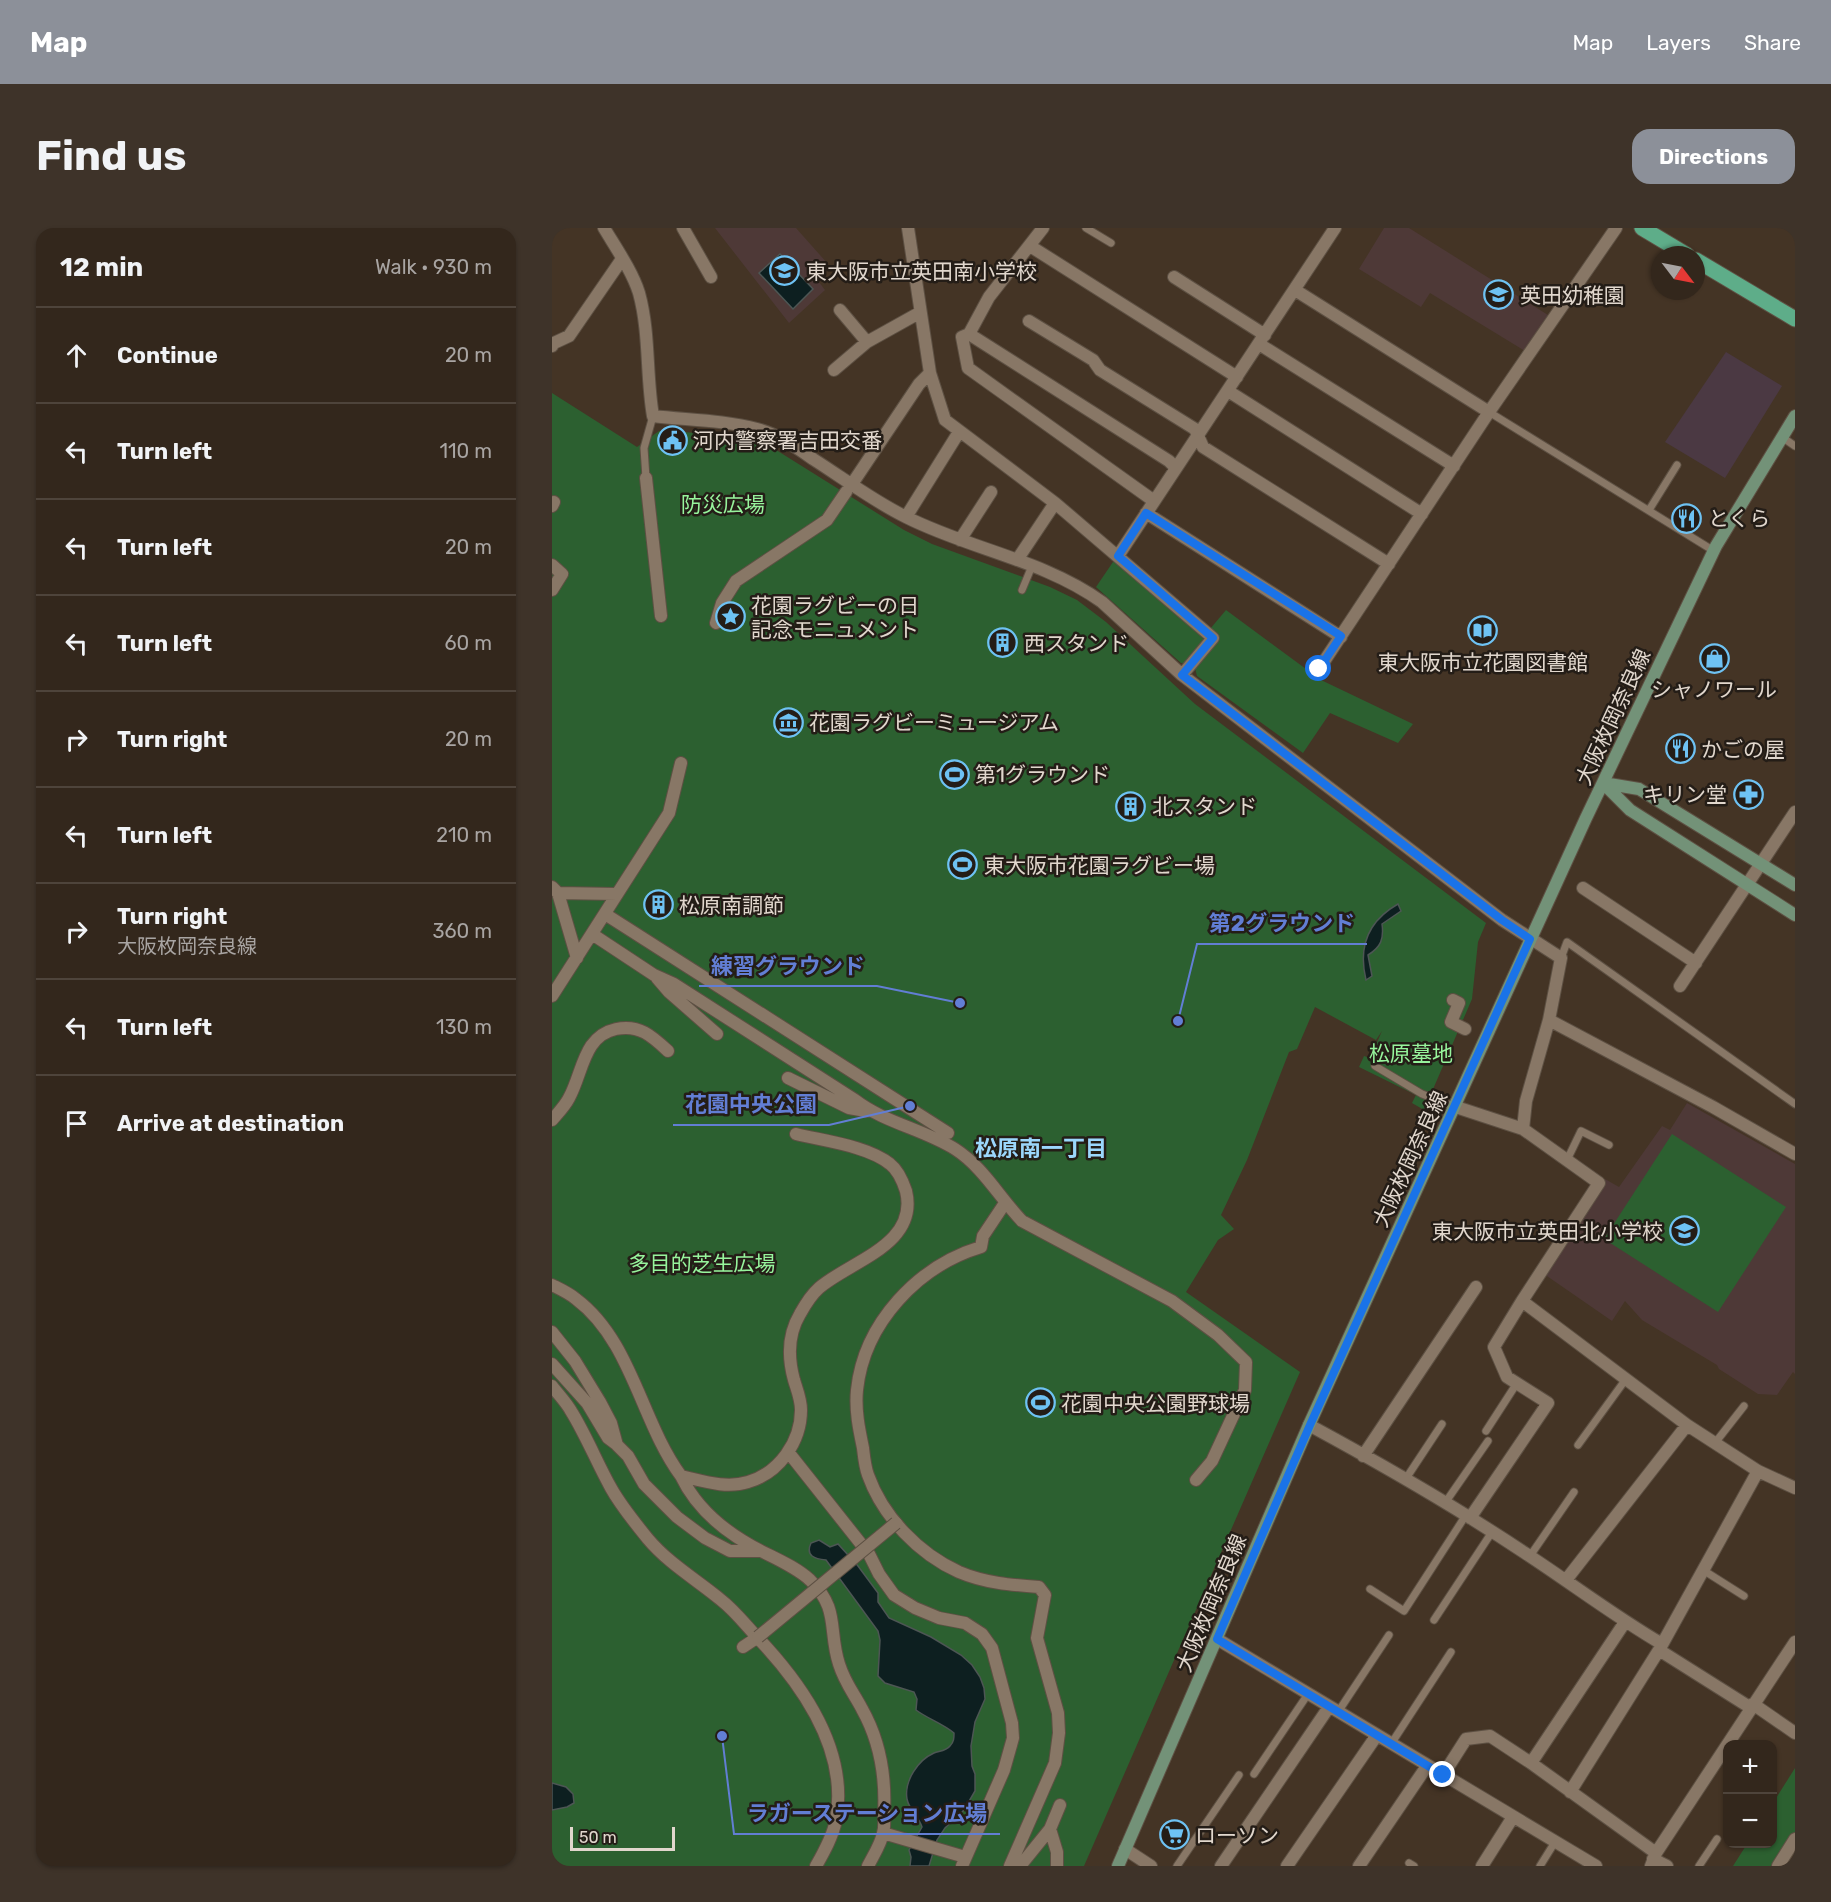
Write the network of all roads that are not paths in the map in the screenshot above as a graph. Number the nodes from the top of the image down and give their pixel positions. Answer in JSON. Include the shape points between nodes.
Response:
{"nodes":[{"id":1,"x":604,"y":228,"type":"edge"},
{"id":2,"x":683,"y":228,"type":"edge"},
{"id":3,"x":1086,"y":228,"type":"edge"},
{"id":4,"x":1335,"y":228,"type":"edge"},
{"id":5,"x":1616,"y":228,"type":"edge"},
{"id":6,"x":1642,"y":228,"type":"edge"},
{"id":7,"x":908,"y":229,"type":"edge"},
{"id":8,"x":1037,"y":230,"type":"edge"},
{"id":9,"x":1111,"y":243,"type":"dead end"},
{"id":10,"x":1030,"y":246,"type":"junction"},
{"id":11,"x":1672,"y":246,"type":"edge"},
{"id":12,"x":622,"y":259,"type":"junction"},
{"id":13,"x":1705,"y":265,"type":"edge"},
{"id":14,"x":711,"y":277,"type":"dead end"},
{"id":15,"x":1174,"y":277,"type":"dead end"},
{"id":16,"x":1294,"y":290,"type":"junction"},
{"id":17,"x":840,"y":310,"type":"dead end"},
{"id":18,"x":919,"y":313,"type":"junction"},
{"id":19,"x":1795,"y":319,"type":"edge"},
{"id":20,"x":1029,"y":321,"type":"dead end"},
{"id":21,"x":969,"y":334,"type":"junction"},
{"id":22,"x":1262,"y":339,"type":"junction"},
{"id":23,"x":867,"y":342,"type":"junction"},
{"id":24,"x":552,"y":345,"type":"edge"},
{"id":25,"x":834,"y":370,"type":"dead end"},
{"id":26,"x":930,"y":373,"type":"junction"},
{"id":27,"x":1237,"y":377,"type":"junction"},
{"id":28,"x":1228,"y":391,"type":"junction"},
{"id":29,"x":1489,"y":412,"type":"junction"},
{"id":30,"x":653,"y":416,"type":"junction"},
{"id":31,"x":1795,"y":416,"type":"edge"},
{"id":32,"x":959,"y":432,"type":"junction"},
{"id":33,"x":1197,"y":436,"type":"junction"},
{"id":34,"x":1782,"y":437,"type":"junction"},
{"id":35,"x":1795,"y":446,"type":"edge"},
{"id":36,"x":1677,"y":465,"type":"dead end"},
{"id":37,"x":1454,"y":466,"type":"junction"},
{"id":38,"x":1176,"y":468,"type":"junction"},
{"id":39,"x":646,"y":478,"type":"joint"},
{"id":40,"x":849,"y":488,"type":"junction"},
{"id":41,"x":991,"y":492,"type":"dead end"},
{"id":42,"x":1154,"y":501,"type":"junction"},
{"id":43,"x":1055,"y":503,"type":"junction"},
{"id":44,"x":1649,"y":510,"type":"junction"},
{"id":45,"x":1146,"y":513,"type":"junction"},
{"id":46,"x":1422,"y":514,"type":"junction"},
{"id":47,"x":906,"y":517,"type":"junction"},
{"id":48,"x":960,"y":540,"type":"junction"},
{"id":49,"x":1714,"y":551,"type":"junction"},
{"id":50,"x":1118,"y":556,"type":"junction"},
{"id":51,"x":1017,"y":560,"type":"junction"},
{"id":52,"x":1389,"y":564,"type":"junction"},
{"id":53,"x":552,"y":565,"type":"edge"},
{"id":54,"x":1032,"y":566,"type":"junction"},
{"id":55,"x":552,"y":590,"type":"edge"},
{"id":56,"x":1022,"y":590,"type":"dead end"},
{"id":57,"x":660,"y":616,"type":"dead end"},
{"id":58,"x":716,"y":623,"type":"dead end"},
{"id":59,"x":1341,"y":636,"type":"junction"},
{"id":60,"x":1319,"y":669,"type":"dead end"},
{"id":61,"x":1182,"y":675,"type":"junction"},
{"id":62,"x":681,"y":763,"type":"dead end"},
{"id":63,"x":1603,"y":783,"type":"junction"},
{"id":64,"x":1795,"y":812,"type":"edge"},
{"id":65,"x":1761,"y":864,"type":"junction"},
{"id":66,"x":1748,"y":885,"type":"junction"},
{"id":67,"x":1795,"y":885,"type":"edge"},
{"id":68,"x":1583,"y":888,"type":"dead end"},
{"id":69,"x":555,"y":890,"type":"edge"},
{"id":70,"x":617,"y":894,"type":"junction"},
{"id":71,"x":605,"y":914,"type":"junction"},
{"id":72,"x":1795,"y":915,"type":"edge"},
{"id":73,"x":592,"y":934,"type":"junction"},
{"id":74,"x":1530,"y":939,"type":"junction"},
{"id":75,"x":577,"y":958,"type":"junction"},
{"id":76,"x":1561,"y":958,"type":"junction"},
{"id":77,"x":1696,"y":963,"type":"junction"},
{"id":78,"x":654,"y":975,"type":"junction"},
{"id":79,"x":1680,"y":986,"type":"dead end"},
{"id":80,"x":552,"y":996,"type":"edge"},
{"id":81,"x":1453,"y":1000,"type":"dead end"},
{"id":82,"x":1549,"y":1020,"type":"junction"},
{"id":83,"x":1465,"y":1029,"type":"dead end"},
{"id":84,"x":717,"y":1034,"type":"dead end"},
{"id":85,"x":668,"y":1051,"type":"dead end"},
{"id":86,"x":1375,"y":1066,"type":"dead end"},
{"id":87,"x":788,"y":1078,"type":"dead end"},
{"id":88,"x":1795,"y":1104,"type":"edge"},
{"id":89,"x":1456,"y":1107,"type":"junction"},
{"id":90,"x":871,"y":1112,"type":"junction"},
{"id":91,"x":552,"y":1120,"type":"edge"},
{"id":92,"x":1523,"y":1129,"type":"junction"},
{"id":93,"x":948,"y":1133,"type":"dead end"},
{"id":94,"x":796,"y":1134,"type":"dead end"},
{"id":95,"x":1609,"y":1145,"type":"dead end"},
{"id":96,"x":1795,"y":1154,"type":"edge"},
{"id":97,"x":1567,"y":1160,"type":"junction"},
{"id":98,"x":1005,"y":1203,"type":"junction"},
{"id":99,"x":552,"y":1285,"type":"edge"},
{"id":100,"x":1476,"y":1287,"type":"dead end"},
{"id":101,"x":1522,"y":1301,"type":"junction"},
{"id":102,"x":552,"y":1332,"type":"edge"},
{"id":103,"x":552,"y":1364,"type":"edge"},
{"id":104,"x":1626,"y":1379,"type":"junction"},
{"id":105,"x":1517,"y":1383,"type":"junction"},
{"id":106,"x":552,"y":1386,"type":"edge"},
{"id":107,"x":1744,"y":1406,"type":"dead end"},
{"id":108,"x":1442,"y":1424,"type":"dead end"},
{"id":109,"x":1310,"y":1425,"type":"junction"},
{"id":110,"x":1687,"y":1425,"type":"junction"},
{"id":111,"x":1486,"y":1431,"type":"dead end"},
{"id":112,"x":1488,"y":1441,"type":"dead end"},
{"id":113,"x":1715,"y":1443,"type":"junction"},
{"id":114,"x":617,"y":1445,"type":"junction"},
{"id":115,"x":1578,"y":1445,"type":"dead end"},
{"id":116,"x":789,"y":1453,"type":"junction"},
{"id":117,"x":1364,"y":1456,"type":"junction"},
{"id":118,"x":1758,"y":1472,"type":"junction"},
{"id":119,"x":681,"y":1476,"type":"junction"},
{"id":120,"x":1196,"y":1480,"type":"dead end"},
{"id":121,"x":1405,"y":1480,"type":"junction"},
{"id":122,"x":1795,"y":1488,"type":"edge"},
{"id":123,"x":1574,"y":1492,"type":"dead end"},
{"id":124,"x":1445,"y":1503,"type":"junction"},
{"id":125,"x":1468,"y":1517,"type":"junction"},
{"id":126,"x":896,"y":1523,"type":"junction"},
{"id":127,"x":1492,"y":1532,"type":"junction"},
{"id":128,"x":760,"y":1551,"type":"junction"},
{"id":129,"x":1530,"y":1556,"type":"junction"},
{"id":130,"x":1703,"y":1570,"type":"junction"},
{"id":131,"x":1566,"y":1580,"type":"junction"},
{"id":132,"x":1370,"y":1589,"type":"dead end"},
{"id":133,"x":1744,"y":1596,"type":"dead end"},
{"id":134,"x":1434,"y":1620,"type":"dead end"},
{"id":135,"x":1625,"y":1622,"type":"junction"},
{"id":136,"x":1389,"y":1635,"type":"dead end"},
{"id":137,"x":758,"y":1637,"type":"junction"},
{"id":138,"x":1217,"y":1639,"type":"junction"},
{"id":139,"x":1795,"y":1642,"type":"edge"},
{"id":140,"x":743,"y":1647,"type":"dead end"},
{"id":141,"x":1660,"y":1647,"type":"junction"},
{"id":142,"x":1451,"y":1652,"type":"dead end"},
{"id":143,"x":1308,"y":1694,"type":"junction"},
{"id":144,"x":1752,"y":1706,"type":"junction"},
{"id":145,"x":1334,"y":1709,"type":"junction"},
{"id":146,"x":1795,"y":1733,"type":"edge"},
{"id":147,"x":1377,"y":1735,"type":"junction"},
{"id":148,"x":1733,"y":1740,"type":"edge"},
{"id":149,"x":1390,"y":1744,"type":"junction"},
{"id":150,"x":1723,"y":1755,"type":"edge"},
{"id":151,"x":1531,"y":1763,"type":"junction"},
{"id":152,"x":1427,"y":1766,"type":"junction"},
{"id":153,"x":1254,"y":1774,"type":"dead end"},
{"id":154,"x":1239,"y":1775,"type":"dead end"},
{"id":155,"x":1443,"y":1775,"type":"junction"},
{"id":156,"x":1570,"y":1792,"type":"junction"},
{"id":157,"x":1060,"y":1805,"type":"dead end"},
{"id":158,"x":1513,"y":1817,"type":"junction"},
{"id":159,"x":1050,"y":1829,"type":"junction"},
{"id":160,"x":883,"y":1833,"type":"junction"},
{"id":161,"x":1717,"y":1839,"type":"dead end"},
{"id":162,"x":1795,"y":1839,"type":"edge"},
{"id":163,"x":1555,"y":1842,"type":"junction"},
{"id":164,"x":1125,"y":1849,"type":"junction"},
{"id":165,"x":1653,"y":1859,"type":"edge"},
{"id":166,"x":963,"y":1862,"type":"edge"},
{"id":167,"x":816,"y":1866,"type":"edge"},
{"id":168,"x":868,"y":1866,"type":"edge"},
{"id":169,"x":1010,"y":1866,"type":"edge"},
{"id":170,"x":1020,"y":1866,"type":"edge"},
{"id":171,"x":1057,"y":1866,"type":"edge"},
{"id":172,"x":1118,"y":1866,"type":"edge"},
{"id":173,"x":1151,"y":1866,"type":"edge"},
{"id":174,"x":1177,"y":1866,"type":"edge"},
{"id":175,"x":1221,"y":1866,"type":"edge"},
{"id":176,"x":1287,"y":1866,"type":"edge"},
{"id":177,"x":1359,"y":1866,"type":"edge"},
{"id":178,"x":1482,"y":1866,"type":"edge"},
{"id":179,"x":1540,"y":1866,"type":"edge"},
{"id":180,"x":1596,"y":1866,"type":"edge"},
{"id":181,"x":1667,"y":1866,"type":"edge"},
{"id":182,"x":1699,"y":1866,"type":"edge"},
{"id":183,"x":1778,"y":1866,"type":"edge"}],
"edges":[{"from":1,"to":12,"type":"street"},
{"from":2,"to":14,"type":"street"},
{"from":3,"to":9,"type":"lane"},
{"from":4,"to":16,"type":"street"},
{"from":5,"to":29,"type":"street"},
{"from":6,"to":11,"type":"main road"},
{"from":7,"to":18,"type":"street"},
{"from":8,"to":10,"type":"street"},
{"from":10,"to":21,"type":"street","via":[[989,297]]},
{"from":10,"to":27,"type":"street"},
{"from":12,"to":24,"type":"street","via":[[569,336]]},
{"from":12,"to":30,"type":"street","via":[[638,292],[647,340]]},
{"from":13,"to":19,"type":"main road"},
{"from":15,"to":22,"type":"street"},
{"from":16,"to":22,"type":"street"},
{"from":16,"to":29,"type":"street"},
{"from":17,"to":23,"type":"street"},
{"from":18,"to":23,"type":"street"},
{"from":18,"to":26,"type":"street"},
{"from":20,"to":33,"type":"street","via":[[1195,429]]},
{"from":21,"to":38,"type":"street"},
{"from":21,"to":42,"type":"street","via":[[962,337],[968,368]]},
{"from":22,"to":27,"type":"street"},
{"from":22,"to":37,"type":"street"},
{"from":23,"to":25,"type":"street"},
{"from":26,"to":32,"type":"street","via":[[945,420]]},
{"from":26,"to":40,"type":"street"},
{"from":27,"to":28,"type":"street"},
{"from":28,"to":33,"type":"street"},
{"from":28,"to":46,"type":"street"},
{"from":29,"to":37,"type":"street"},
{"from":29,"to":44,"type":"lane"},
{"from":30,"to":39,"type":"lane","via":[[644,448]]},
{"from":30,"to":40,"type":"street","via":[[758,429],[788,442]]},
{"from":31,"to":34,"type":"main road","name":"大阪枚岡奈良線"},
{"from":32,"to":43,"type":"street"},
{"from":32,"to":47,"type":"street"},
{"from":33,"to":38,"type":"street"},
{"from":33,"to":52,"type":"street","via":[[1203,447]]},
{"from":34,"to":35,"type":"lane"},
{"from":34,"to":49,"type":"main road","name":"大阪枚岡奈良線"},
{"from":36,"to":44,"type":"lane"},
{"from":37,"to":46,"type":"street"},
{"from":38,"to":42,"type":"street"},
{"from":39,"to":57,"type":"street"},
{"from":40,"to":47,"type":"street"},
{"from":40,"to":58,"type":"street","via":[[827,520],[736,581],[722,603]]},
{"from":41,"to":48,"type":"street"},
{"from":42,"to":45,"type":"street"},
{"from":43,"to":50,"type":"street"},
{"from":43,"to":51,"type":"street"},
{"from":44,"to":49,"type":"lane"},
{"from":45,"to":50,"type":"street"},
{"from":45,"to":59,"type":"street"},
{"from":46,"to":52,"type":"street"},
{"from":47,"to":48,"type":"street"},
{"from":48,"to":51,"type":"street"},
{"from":49,"to":63,"type":"main road","name":"大阪枚岡奈良線"},
{"from":50,"to":61,"type":"street","via":[[1213,638]]},
{"from":51,"to":54,"type":"street"},
{"from":52,"to":59,"type":"street"},
{"from":53,"to":55,"type":"street","via":[[562,574]]},
{"from":54,"to":56,"type":"lane"},
{"from":54,"to":61,"type":"street","via":[[1088,592]]},
{"from":59,"to":60,"type":"street"},
{"from":61,"to":74,"type":"street"},
{"from":62,"to":70,"type":"street","via":[[669,813]]},
{"from":63,"to":65,"type":"main road","via":[[1639,789]]},
{"from":63,"to":66,"type":"main road","via":[[1630,810]]},
{"from":63,"to":74,"type":"main road","name":"大阪枚岡奈良線"},
{"from":64,"to":65,"type":"street"},
{"from":65,"to":66,"type":"street"},
{"from":65,"to":67,"type":"main road"},
{"from":66,"to":72,"type":"main road"},
{"from":66,"to":77,"type":"street"},
{"from":68,"to":77,"type":"street"},
{"from":69,"to":70,"type":"street"},
{"from":69,"to":75,"type":"street"},
{"from":70,"to":71,"type":"street"},
{"from":71,"to":73,"type":"street"},
{"from":71,"to":93,"type":"street"},
{"from":73,"to":75,"type":"street"},
{"from":73,"to":78,"type":"street"},
{"from":74,"to":76,"type":"street"},
{"from":74,"to":89,"type":"main road","name":"大阪枚岡奈良線"},
{"from":75,"to":80,"type":"street"},
{"from":76,"to":82,"type":"street"},
{"from":76,"to":88,"type":"lane","via":[[1567,942]]},
{"from":77,"to":79,"type":"street"},
{"from":78,"to":84,"type":"street"},
{"from":78,"to":90,"type":"street","via":[[674,984]]},
{"from":81,"to":83,"type":"street","via":[[1459,1003],[1451,1022]]},
{"from":82,"to":92,"type":"street","via":[[1526,1101]]},
{"from":82,"to":96,"type":"street"},
{"from":85,"to":91,"type":"street","via":[[641,1029],[625,1027],[596,1038],[569,1097]]},
{"from":86,"to":89,"type":"lane","via":[[1422,1094]]},
{"from":87,"to":90,"type":"street","via":[[849,1108]]},
{"from":89,"to":92,"type":"street"},
{"from":89,"to":109,"type":"main road","name":"大阪枚岡奈良線"},
{"from":90,"to":98,"type":"street","via":[[956,1150],[976,1165]]},
{"from":92,"to":97,"type":"street"},
{"from":94,"to":116,"type":"street","via":[[875,1154],[892,1165],[901,1178],[908,1209],[896,1236],[819,1288],[798,1317],[791,1338],[790,1360],[801,1412],[798,1433]]},
{"from":95,"to":97,"type":"lane","via":[[1581,1131]]},
{"from":97,"to":101,"type":"street","via":[[1599,1182]]},
{"from":98,"to":120,"type":"street","via":[[1022,1221],[1172,1301],[1218,1335],[1246,1362],[1245,1390],[1212,1461]]},
{"from":98,"to":126,"type":"street","via":[[983,1236],[981,1247],[939,1264],[903,1294],[873,1339],[862,1366],[857,1416],[868,1474]]},
{"from":99,"to":119,"type":"street","via":[[576,1299],[606,1333],[620,1354],[669,1460]]},
{"from":100,"to":117,"type":"street"},
{"from":101,"to":104,"type":"street"},
{"from":101,"to":105,"type":"street","via":[[1494,1347],[1507,1377]]},
{"from":102,"to":114,"type":"street","via":[[600,1402]]},
{"from":103,"to":114,"type":"street"},
{"from":104,"to":110,"type":"street"},
{"from":104,"to":115,"type":"lane"},
{"from":105,"to":111,"type":"lane"},
{"from":105,"to":125,"type":"street","via":[[1548,1403]]},
{"from":106,"to":137,"type":"street","via":[[571,1410],[627,1514],[651,1542],[723,1601]]},
{"from":107,"to":113,"type":"lane"},
{"from":108,"to":121,"type":"lane"},
{"from":109,"to":117,"type":"street"},
{"from":109,"to":138,"type":"main road","name":"大阪枚岡奈良線"},
{"from":110,"to":113,"type":"street"},
{"from":110,"to":131,"type":"street"},
{"from":112,"to":124,"type":"lane"},
{"from":113,"to":118,"type":"street"},
{"from":114,"to":128,"type":"street","via":[[644,1484],[676,1517],[730,1551]]},
{"from":116,"to":119,"type":"street","via":[[765,1474],[748,1482],[714,1484]]},
{"from":116,"to":166,"type":"street","via":[[869,1554],[894,1595],[939,1618],[965,1623],[982,1634],[992,1648],[1013,1738],[1004,1770]]},
{"from":117,"to":121,"type":"street"},
{"from":118,"to":122,"type":"street"},
{"from":118,"to":130,"type":"street"},
{"from":119,"to":128,"type":"street","via":[[690,1495],[713,1520]]},
{"from":121,"to":124,"type":"street"},
{"from":123,"to":129,"type":"lane"},
{"from":124,"to":125,"type":"street"},
{"from":125,"to":127,"type":"street"},
{"from":125,"to":132,"type":"lane","via":[[1404,1611]]},
{"from":126,"to":137,"type":"street","bridge":true},
{"from":126,"to":169,"type":"street","via":[[917,1545],[958,1571],[980,1580],[1039,1587],[1045,1595],[1037,1638],[1058,1713],[1057,1753]]},
{"from":127,"to":129,"type":"street"},
{"from":127,"to":134,"type":"lane"},
{"from":128,"to":160,"type":"street","via":[[808,1578],[822,1593],[833,1616],[838,1661],[847,1687],[873,1734],[882,1764]]},
{"from":129,"to":131,"type":"street"},
{"from":130,"to":133,"type":"lane"},
{"from":130,"to":141,"type":"street"},
{"from":131,"to":135,"type":"street"},
{"from":135,"to":141,"type":"street"},
{"from":135,"to":151,"type":"street"},
{"from":136,"to":145,"type":"lane"},
{"from":137,"to":140,"type":"street"},
{"from":137,"to":167,"type":"street","via":[[804,1696],[836,1766],[836,1821]]},
{"from":138,"to":143,"type":"street"},
{"from":138,"to":164,"type":"main road","name":"大阪枚岡奈良線"},
{"from":139,"to":144,"type":"street"},
{"from":141,"to":144,"type":"street"},
{"from":141,"to":156,"type":"street"},
{"from":142,"to":149,"type":"lane"},
{"from":143,"to":145,"type":"street"},
{"from":143,"to":153,"type":"lane"},
{"from":144,"to":146,"type":"street"},
{"from":144,"to":148,"type":"street"},
{"from":145,"to":147,"type":"street"},
{"from":145,"to":175,"type":"street"},
{"from":147,"to":149,"type":"street"},
{"from":147,"to":176,"type":"street"},
{"from":149,"to":152,"type":"street"},
{"from":150,"to":165,"type":"street"},
{"from":151,"to":155,"type":"street","via":[[1490,1736],[1466,1739]]},
{"from":151,"to":156,"type":"street"},
{"from":152,"to":155,"type":"street"},
{"from":152,"to":177,"type":"street"},
{"from":154,"to":174,"type":"lane"},
{"from":155,"to":158,"type":"street"},
{"from":156,"to":165,"type":"street"},
{"from":157,"to":159,"type":"street"},
{"from":158,"to":163,"type":"street"},
{"from":158,"to":178,"type":"street"},
{"from":159,"to":170,"type":"street"},
{"from":159,"to":171,"type":"street"},
{"from":160,"to":166,"type":"street"},
{"from":160,"to":168,"type":"street"},
{"from":161,"to":182,"type":"lane"},
{"from":162,"to":183,"type":"street"},
{"from":163,"to":179,"type":"lane"},
{"from":163,"to":180,"type":"street"},
{"from":164,"to":172,"type":"main road","name":"大阪枚岡奈良線"},
{"from":164,"to":173,"type":"street"},
{"from":165,"to":181,"type":"street"}]}
